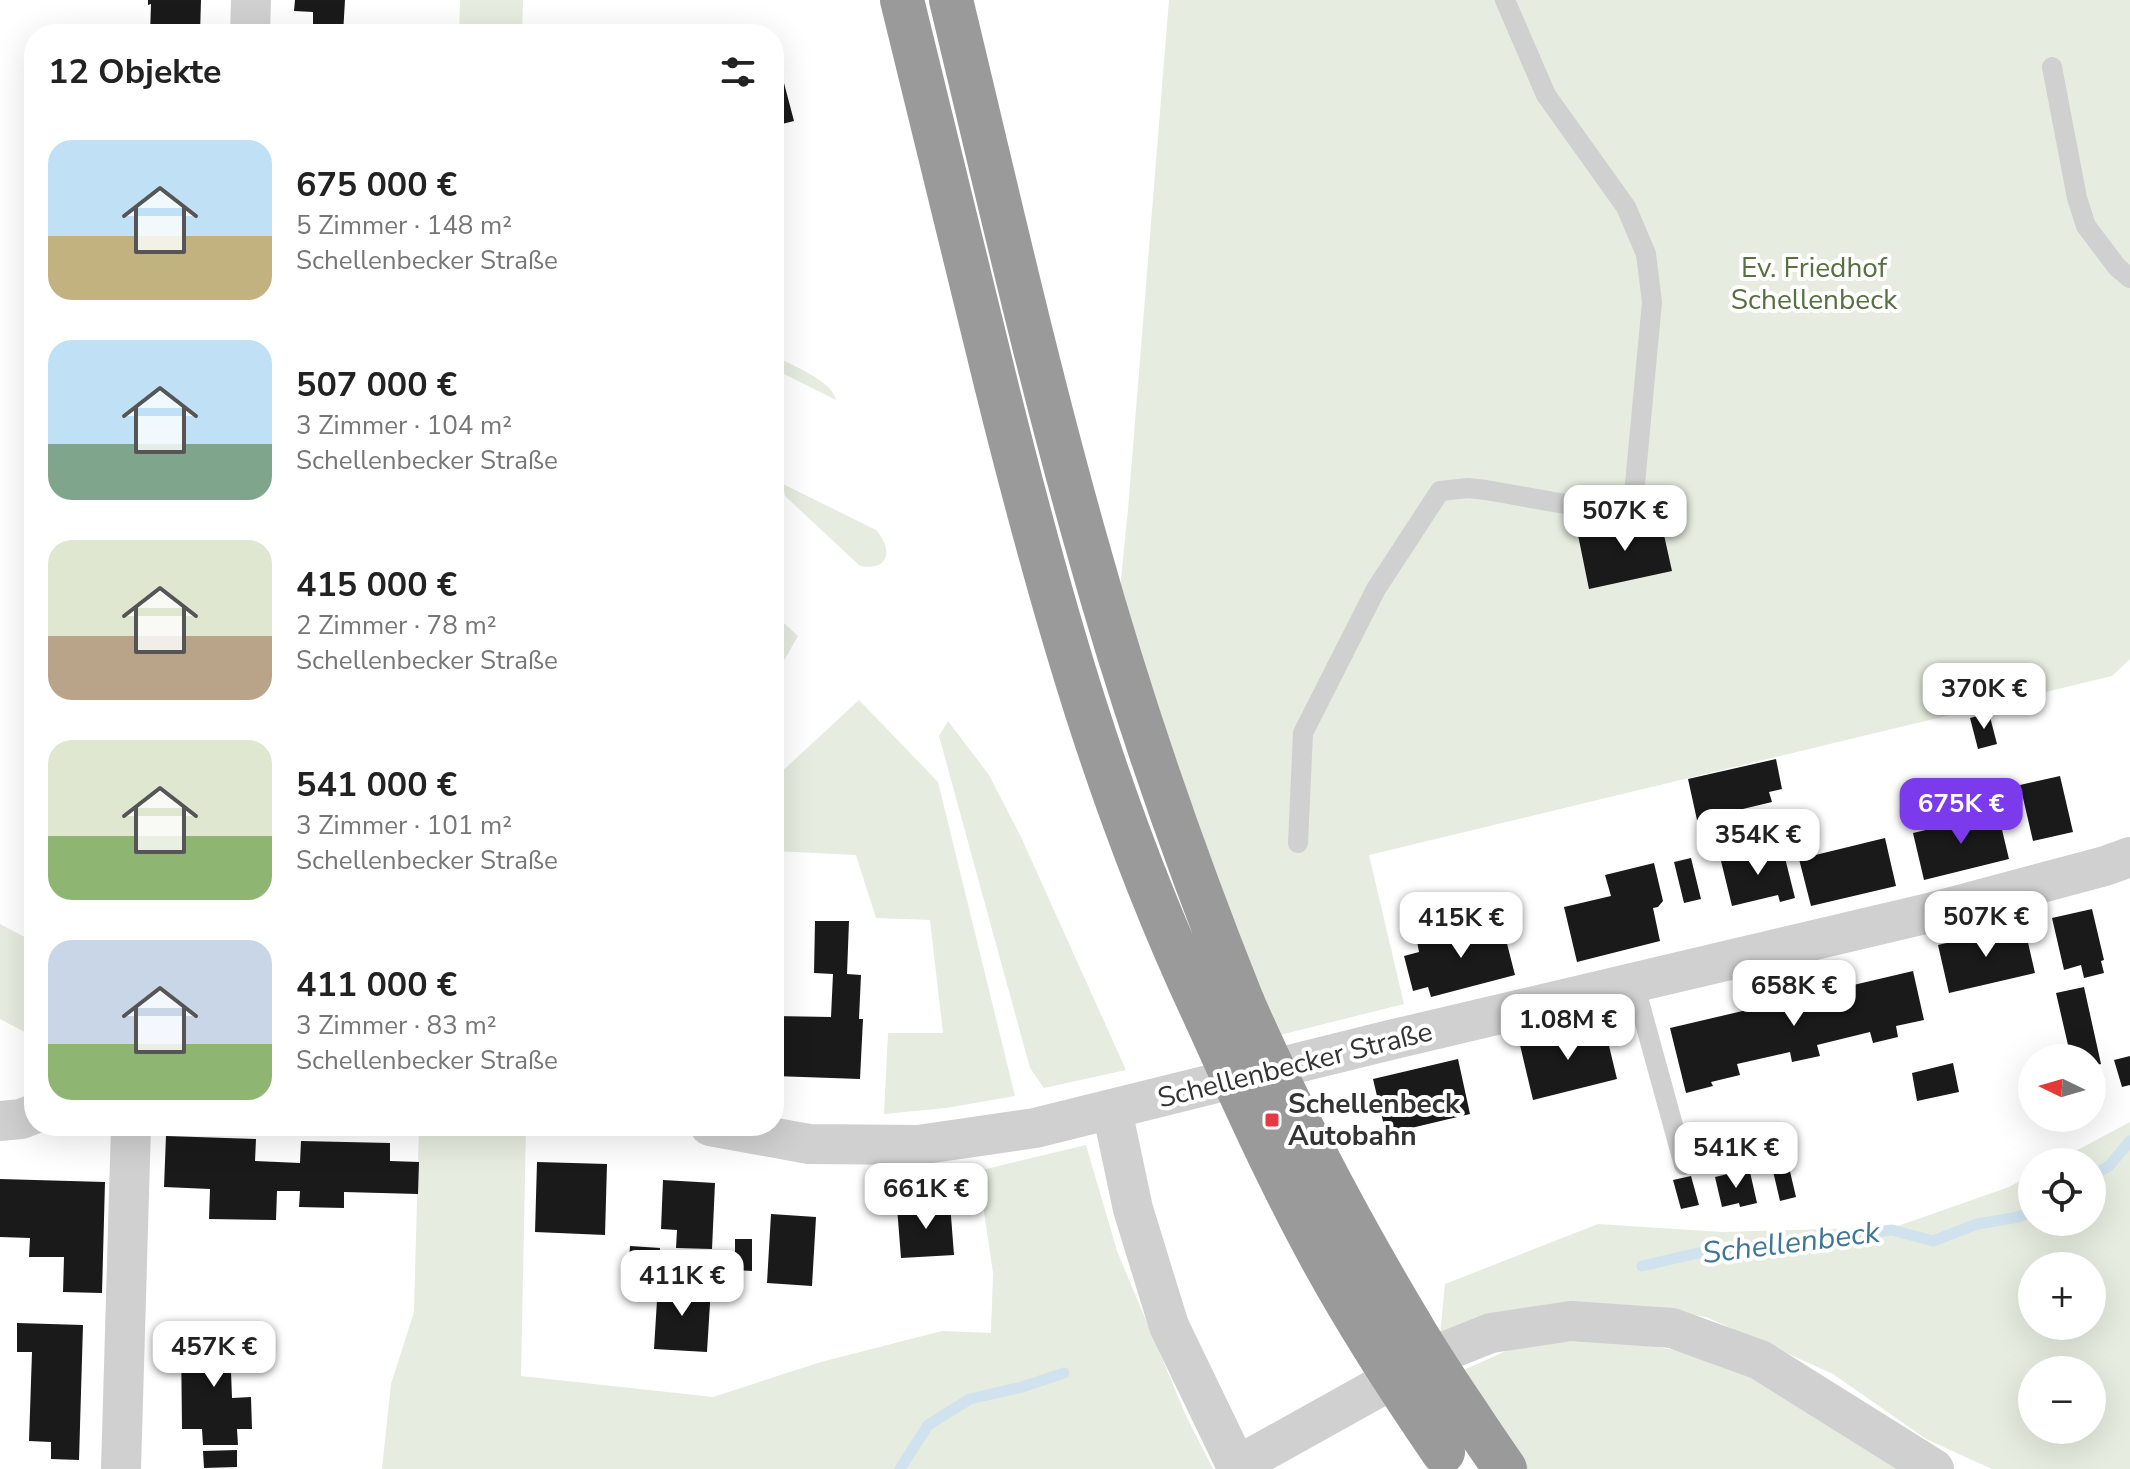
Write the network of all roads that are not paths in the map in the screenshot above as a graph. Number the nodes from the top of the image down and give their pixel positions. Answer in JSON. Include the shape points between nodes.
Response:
{"nodes":[{"id":1,"x":251,"y":0,"type":"edge"},
{"id":2,"x":902,"y":0,"type":"edge"},
{"id":3,"x":951,"y":0,"type":"edge"},
{"id":4,"x":1505,"y":0,"type":"edge"},
{"id":5,"x":250,"y":24,"type":"edge"},
{"id":6,"x":2052,"y":67,"type":"dead end"},
{"id":7,"x":2130,"y":278,"type":"edge"},
{"id":8,"x":1298,"y":843,"type":"dead end"},
{"id":9,"x":2130,"y":857,"type":"edge"},
{"id":10,"x":1634,"y":983,"type":"junction"},
{"id":11,"x":1224,"y":1010,"type":"junction"},
{"id":12,"x":1112,"y":1110,"type":"junction"},
{"id":13,"x":24,"y":1118,"type":"edge"},
{"id":14,"x":0,"y":1121,"type":"edge"},
{"id":15,"x":131,"y":1136,"type":"edge"},
{"id":16,"x":765,"y":1136,"type":"edge"},
{"id":17,"x":1684,"y":1165,"type":"dead end"},
{"id":18,"x":1471,"y":1456,"type":"edge"},
{"id":19,"x":1237,"y":1468,"type":"edge"},
{"id":20,"x":121,"y":1469,"type":"edge"},
{"id":21,"x":1934,"y":1469,"type":"edge"}],
"edges":[{"from":1,"to":5,"type":"street"},
{"from":2,"to":11,"type":"highway","via":[[1018,471],[1091,728],[1137,860]]},
{"from":3,"to":11,"type":"highway","via":[[1087,546],[1210,920]]},
{"from":4,"to":8,"type":"lane","via":[[1546,95],[1626,207],[1646,254],[1652,302],[1632,516],[1486,490],[1440,491],[1376,589],[1303,733]]},
{"from":6,"to":7,"type":"lane","via":[[2086,226]]},
{"from":9,"to":10,"type":"street","name":"Schellenbecker Straße","via":[[1929,913]]},
{"from":10,"to":12,"type":"street","name":"Schellenbecker Straße"},
{"from":10,"to":17,"type":"lane"},
{"from":11,"to":18,"type":"highway","bridge":true,"via":[[1278,1084],[1412,1328]]},
{"from":12,"to":16,"type":"street","name":"Schellenbecker Straße","via":[[1035,1128],[918,1145],[809,1144]]},
{"from":12,"to":19,"type":"street","via":[[1133,1209],[1169,1326]]},
{"from":13,"to":14,"type":"street"},
{"from":15,"to":20,"type":"street"},
{"from":19,"to":21,"type":"street","via":[[1438,1354],[1491,1333],[1571,1321],[1672,1328],[1760,1360]]}]}
